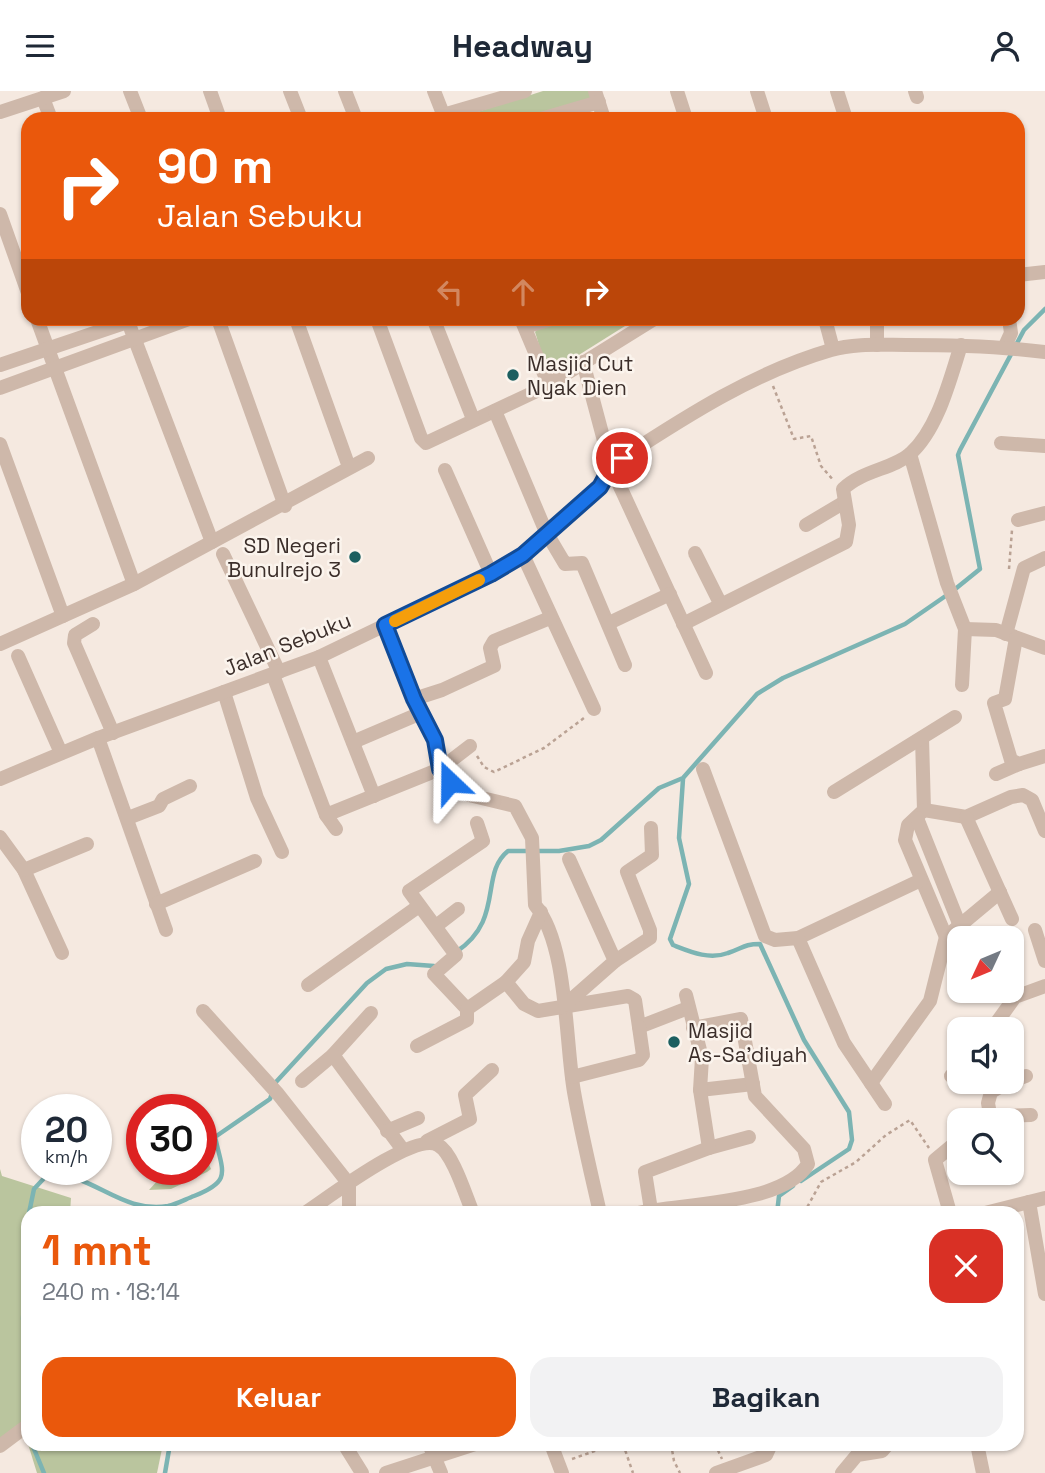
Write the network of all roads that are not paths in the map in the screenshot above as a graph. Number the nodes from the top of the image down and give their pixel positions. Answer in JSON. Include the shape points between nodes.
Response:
{"nodes":[{"id":1,"x":64,"y":91,"type":"edge"},
{"id":2,"x":130,"y":91,"type":"edge"},
{"id":3,"x":209,"y":91,"type":"edge"},
{"id":4,"x":290,"y":91,"type":"edge"},
{"id":5,"x":345,"y":91,"type":"edge"},
{"id":6,"x":434,"y":91,"type":"edge"},
{"id":7,"x":525,"y":91,"type":"edge"},
{"id":8,"x":677,"y":91,"type":"edge"},
{"id":9,"x":757,"y":91,"type":"edge"},
{"id":10,"x":838,"y":91,"type":"edge"},
{"id":11,"x":598,"y":94,"type":"edge"},
{"id":12,"x":43,"y":98,"type":"junction"},
{"id":13,"x":0,"y":112,"type":"edge"},
{"id":14,"x":48,"y":112,"type":"edge"},
{"id":15,"x":138,"y":112,"type":"edge"},
{"id":16,"x":217,"y":112,"type":"edge"},
{"id":17,"x":298,"y":112,"type":"edge"},
{"id":18,"x":353,"y":112,"type":"edge"},
{"id":19,"x":442,"y":112,"type":"edge"},
{"id":20,"x":460,"y":112,"type":"edge"},
{"id":21,"x":557,"y":112,"type":"edge"},
{"id":22,"x":602,"y":112,"type":"edge"},
{"id":23,"x":683,"y":112,"type":"edge"},
{"id":24,"x":764,"y":112,"type":"edge"},
{"id":25,"x":844,"y":112,"type":"edge"},
{"id":26,"x":0,"y":214,"type":"edge"},
{"id":27,"x":1045,"y":272,"type":"edge"},
{"id":28,"x":21,"y":273,"type":"edge"},
{"id":29,"x":1025,"y":274,"type":"edge"},
{"id":30,"x":40,"y":326,"type":"edge"},
{"id":31,"x":112,"y":326,"type":"edge"},
{"id":32,"x":133,"y":326,"type":"edge"},
{"id":33,"x":168,"y":326,"type":"edge"},
{"id":34,"x":221,"y":326,"type":"edge"},
{"id":35,"x":299,"y":326,"type":"edge"},
{"id":36,"x":380,"y":326,"type":"edge"},
{"id":37,"x":436,"y":326,"type":"edge"},
{"id":38,"x":524,"y":326,"type":"edge"},
{"id":39,"x":642,"y":326,"type":"edge"},
{"id":40,"x":826,"y":326,"type":"edge"},
{"id":41,"x":877,"y":326,"type":"edge"},
{"id":42,"x":1010,"y":326,"type":"edge"},
{"id":43,"x":136,"y":337,"type":"junction"},
{"id":44,"x":877,"y":345,"type":"junction"},
{"id":45,"x":961,"y":345,"type":"junction"},
{"id":46,"x":1013,"y":347,"type":"junction"},
{"id":47,"x":48,"y":349,"type":"junction"},
{"id":48,"x":833,"y":349,"type":"junction"},
{"id":49,"x":1045,"y":352,"type":"edge"},
{"id":50,"x":583,"y":362,"type":"junction"},
{"id":51,"x":0,"y":365,"type":"edge"},
{"id":52,"x":54,"y":367,"type":"junction"},
{"id":53,"x":548,"y":383,"type":"junction"},
{"id":54,"x":0,"y":388,"type":"edge"},
{"id":55,"x":495,"y":411,"type":"dead end"},
{"id":56,"x":473,"y":419,"type":"junction"},
{"id":57,"x":1000,"y":443,"type":"dead end"},
{"id":58,"x":0,"y":444,"type":"edge"},
{"id":59,"x":1045,"y":446,"type":"edge"},
{"id":60,"x":910,"y":454,"type":"junction"},
{"id":61,"x":368,"y":459,"type":"dead end"},
{"id":62,"x":349,"y":467,"type":"junction"},
{"id":63,"x":611,"y":467,"type":"junction"},
{"id":64,"x":445,"y":470,"type":"dead end"},
{"id":65,"x":843,"y":496,"type":"junction"},
{"id":66,"x":285,"y":506,"type":"junction"},
{"id":67,"x":1045,"y":513,"type":"edge"},
{"id":68,"x":1018,"y":520,"type":"dead end"},
{"id":69,"x":806,"y":525,"type":"dead end"},
{"id":70,"x":546,"y":532,"type":"junction"},
{"id":71,"x":212,"y":542,"type":"junction"},
{"id":72,"x":695,"y":552,"type":"dead end"},
{"id":73,"x":223,"y":554,"type":"dead end"},
{"id":74,"x":523,"y":555,"type":"junction"},
{"id":75,"x":1045,"y":558,"type":"edge"},
{"id":76,"x":491,"y":574,"type":"junction"},
{"id":77,"x":134,"y":584,"type":"junction"},
{"id":78,"x":670,"y":594,"type":"junction"},
{"id":79,"x":720,"y":603,"type":"junction"},
{"id":80,"x":63,"y":616,"type":"junction"},
{"id":81,"x":550,"y":618,"type":"junction"},
{"id":82,"x":609,"y":623,"type":"junction"},
{"id":83,"x":93,"y":624,"type":"dead end"},
{"id":84,"x":683,"y":624,"type":"junction"},
{"id":85,"x":385,"y":625,"type":"junction"},
{"id":86,"x":965,"y":629,"type":"junction"},
{"id":87,"x":1011,"y":636,"type":"junction"},
{"id":88,"x":0,"y":644,"type":"edge"},
{"id":89,"x":1045,"y":648,"type":"edge"},
{"id":90,"x":18,"y":656,"type":"dead end"},
{"id":91,"x":319,"y":657,"type":"junction"},
{"id":92,"x":625,"y":665,"type":"dead end"},
{"id":93,"x":706,"y":673,"type":"dead end"},
{"id":94,"x":276,"y":674,"type":"junction"},
{"id":95,"x":962,"y":685,"type":"dead end"},
{"id":96,"x":224,"y":692,"type":"junction"},
{"id":97,"x":414,"y":699,"type":"junction"},
{"id":98,"x":594,"y":709,"type":"road end"},
{"id":99,"x":421,"y":713,"type":"junction"},
{"id":100,"x":955,"y":717,"type":"dead end"},
{"id":101,"x":113,"y":733,"type":"junction"},
{"id":102,"x":98,"y":738,"type":"junction"},
{"id":103,"x":922,"y":738,"type":"junction"},
{"id":104,"x":353,"y":742,"type":"junction"},
{"id":105,"x":470,"y":746,"type":"road end"},
{"id":106,"x":61,"y":753,"type":"junction"},
{"id":107,"x":1045,"y":756,"type":"edge"},
{"id":108,"x":1019,"y":764,"type":"junction"},
{"id":109,"x":440,"y":769,"type":"junction"},
{"id":110,"x":702,"y":769,"type":"dead end"},
{"id":111,"x":996,"y":774,"type":"dead end"},
{"id":112,"x":0,"y":779,"type":"edge"},
{"id":113,"x":190,"y":786,"type":"dead end"},
{"id":114,"x":834,"y":792,"type":"dead end"},
{"id":115,"x":374,"y":796,"type":"junction"},
{"id":116,"x":920,"y":814,"type":"junction"},
{"id":117,"x":326,"y":815,"type":"junction"},
{"id":118,"x":966,"y":817,"type":"junction"},
{"id":119,"x":128,"y":818,"type":"junction"},
{"id":120,"x":477,"y":823,"type":"dead end"},
{"id":121,"x":651,"y":828,"type":"dead end"},
{"id":122,"x":336,"y":829,"type":"dead end"},
{"id":123,"x":1045,"y":831,"type":"edge"},
{"id":124,"x":0,"y":837,"type":"edge"},
{"id":125,"x":87,"y":844,"type":"dead end"},
{"id":126,"x":282,"y":852,"type":"dead end"},
{"id":127,"x":569,"y":859,"type":"dead end"},
{"id":128,"x":255,"y":862,"type":"dead end"},
{"id":129,"x":24,"y":870,"type":"junction"},
{"id":130,"x":920,"y":880,"type":"junction"},
{"id":131,"x":1000,"y":892,"type":"junction"},
{"id":132,"x":156,"y":904,"type":"junction"},
{"id":133,"x":419,"y":906,"type":"junction"},
{"id":134,"x":458,"y":909,"type":"dead end"},
{"id":135,"x":541,"y":912,"type":"junction"},
{"id":136,"x":1012,"y":919,"type":"dead end"},
{"id":137,"x":960,"y":926,"type":"joint"},
{"id":138,"x":166,"y":930,"type":"dead end"},
{"id":139,"x":1035,"y":930,"type":"dead end"},
{"id":140,"x":440,"y":932,"type":"junction"},
{"id":141,"x":946,"y":937,"type":"joint"},
{"id":142,"x":798,"y":938,"type":"junction"},
{"id":143,"x":62,"y":953,"type":"dead end"},
{"id":144,"x":615,"y":961,"type":"junction"},
{"id":145,"x":1045,"y":961,"type":"edge"},
{"id":146,"x":506,"y":982,"type":"junction"},
{"id":147,"x":308,"y":985,"type":"dead end"},
{"id":148,"x":1045,"y":986,"type":"edge"},
{"id":149,"x":564,"y":1006,"type":"junction"},
{"id":150,"x":467,"y":1009,"type":"junction"},
{"id":151,"x":203,"y":1011,"type":"dead end"},
{"id":152,"x":371,"y":1013,"type":"dead end"},
{"id":153,"x":1001,"y":1017,"type":"edge"},
{"id":154,"x":639,"y":1027,"type":"junction"},
{"id":155,"x":693,"y":1028,"type":"junction"},
{"id":156,"x":417,"y":1046,"type":"dead end"},
{"id":157,"x":333,"y":1055,"type":"junction"},
{"id":158,"x":492,"y":1070,"type":"dead end"},
{"id":159,"x":1027,"y":1076,"type":"dead end"},
{"id":160,"x":572,"y":1077,"type":"junction"},
{"id":161,"x":1024,"y":1077,"type":"edge"},
{"id":162,"x":302,"y":1081,"type":"dead end"},
{"id":163,"x":871,"y":1083,"type":"junction"},
{"id":164,"x":753,"y":1084,"type":"junction"},
{"id":165,"x":700,"y":1090,"type":"junction"},
{"id":166,"x":885,"y":1104,"type":"dead end"},
{"id":167,"x":1031,"y":1115,"type":"dead end"},
{"id":168,"x":1024,"y":1116,"type":"edge"},
{"id":169,"x":418,"y":1118,"type":"dead end"},
{"id":170,"x":387,"y":1131,"type":"junction"},
{"id":171,"x":749,"y":1137,"type":"dead end"},
{"id":172,"x":427,"y":1141,"type":"junction"},
{"id":173,"x":709,"y":1148,"type":"junction"},
{"id":174,"x":403,"y":1150,"type":"junction"},
{"id":175,"x":947,"y":1150,"type":"edge"},
{"id":176,"x":349,"y":1184,"type":"junction"},
{"id":177,"x":1045,"y":1198,"type":"edge"},
{"id":178,"x":1029,"y":1202,"type":"junction"},
{"id":179,"x":315,"y":1206,"type":"edge"},
{"id":180,"x":349,"y":1206,"type":"edge"},
{"id":181,"x":470,"y":1206,"type":"edge"},
{"id":182,"x":599,"y":1206,"type":"edge"},
{"id":183,"x":645,"y":1206,"type":"edge"},
{"id":184,"x":678,"y":1206,"type":"edge"},
{"id":185,"x":948,"y":1206,"type":"edge"},
{"id":186,"x":1013,"y":1206,"type":"edge"},
{"id":187,"x":1045,"y":1294,"type":"edge"},
{"id":188,"x":21,"y":1430,"type":"edge"},
{"id":189,"x":0,"y":1446,"type":"edge"},
{"id":190,"x":348,"y":1451,"type":"edge"},
{"id":191,"x":429,"y":1451,"type":"edge"},
{"id":192,"x":431,"y":1451,"type":"edge"},
{"id":193,"x":554,"y":1451,"type":"edge"},
{"id":194,"x":766,"y":1451,"type":"edge"},
{"id":195,"x":882,"y":1451,"type":"edge"},
{"id":196,"x":978,"y":1451,"type":"edge"},
{"id":197,"x":560,"y":1468,"type":"edge"},
{"id":198,"x":362,"y":1473,"type":"edge"},
{"id":199,"x":386,"y":1473,"type":"edge"},
{"id":200,"x":441,"y":1473,"type":"edge"},
{"id":201,"x":716,"y":1473,"type":"edge"},
{"id":202,"x":842,"y":1473,"type":"edge"},
{"id":203,"x":983,"y":1473,"type":"edge"}],
"edges":[{"from":1,"to":12,"type":"street"},
{"from":2,"to":15,"type":"street"},
{"from":3,"to":16,"type":"street"},
{"from":4,"to":17,"type":"street"},
{"from":5,"to":18,"type":"street"},
{"from":6,"to":19,"type":"street"},
{"from":7,"to":20,"type":"street"},
{"from":8,"to":23,"type":"street"},
{"from":9,"to":24,"type":"street"},
{"from":10,"to":25,"type":"street"},
{"from":11,"to":21,"type":"street"},
{"from":11,"to":22,"type":"street"},
{"from":12,"to":13,"type":"street"},
{"from":12,"to":14,"type":"street"},
{"from":26,"to":28,"type":"street"},
{"from":27,"to":29,"type":"street"},
{"from":30,"to":47,"type":"street"},
{"from":31,"to":47,"type":"street"},
{"from":32,"to":43,"type":"street"},
{"from":33,"to":43,"type":"street"},
{"from":34,"to":66,"type":"street"},
{"from":35,"to":62,"type":"street"},
{"from":36,"to":56,"type":"street","via":[[426,443]]},
{"from":37,"to":56,"type":"street"},
{"from":38,"to":53,"type":"street"},
{"from":39,"to":50,"type":"street"},
{"from":40,"to":48,"type":"street"},
{"from":41,"to":44,"type":"street"},
{"from":42,"to":46,"type":"street"},
{"from":43,"to":52,"type":"street"},
{"from":43,"to":71,"type":"street"},
{"from":44,"to":45,"type":"street","name":"Jalan Sebuku"},
{"from":44,"to":48,"type":"street","name":"Jalan Sebuku"},
{"from":45,"to":46,"type":"street","name":"Jalan Sebuku"},
{"from":45,"to":60,"type":"street","via":[[946,395]]},
{"from":46,"to":49,"type":"street","name":"Jalan Sebuku"},
{"from":47,"to":51,"type":"street"},
{"from":47,"to":52,"type":"street"},
{"from":48,"to":63,"type":"street","name":"Jalan Sebuku","via":[[768,373],[679,421]]},
{"from":50,"to":53,"type":"street"},
{"from":50,"to":63,"type":"street"},
{"from":52,"to":54,"type":"street"},
{"from":52,"to":77,"type":"street"},
{"from":53,"to":56,"type":"street"},
{"from":55,"to":70,"type":"street"},
{"from":57,"to":59,"type":"street"},
{"from":58,"to":80,"type":"street"},
{"from":60,"to":65,"type":"street","via":[[853,479]]},
{"from":60,"to":86,"type":"street"},
{"from":61,"to":62,"type":"street"},
{"from":62,"to":66,"type":"street"},
{"from":63,"to":70,"type":"street","name":"Jalan Sebuku","via":[[600,487]]},
{"from":63,"to":78,"type":"street"},
{"from":64,"to":76,"type":"street"},
{"from":65,"to":69,"type":"street"},
{"from":65,"to":79,"type":"street","via":[[849,525],[846,542]]},
{"from":66,"to":71,"type":"street"},
{"from":67,"to":68,"type":"street"},
{"from":70,"to":74,"type":"street","name":"Jalan Sebuku"},
{"from":70,"to":82,"type":"street","via":[[565,564],[582,563]]},
{"from":71,"to":77,"type":"street"},
{"from":72,"to":79,"type":"street"},
{"from":73,"to":94,"type":"street"},
{"from":74,"to":76,"type":"street","name":"Jalan Sebuku"},
{"from":74,"to":81,"type":"street"},
{"from":75,"to":87,"type":"street","via":[[1024,568]]},
{"from":76,"to":85,"type":"street","name":"Jalan Sebuku"},
{"from":77,"to":80,"type":"street"},
{"from":78,"to":82,"type":"street"},
{"from":78,"to":84,"type":"street"},
{"from":79,"to":84,"type":"street"},
{"from":80,"to":88,"type":"street"},
{"from":81,"to":97,"type":"street","via":[[494,641],[490,648],[494,666]]},
{"from":81,"to":98,"type":"street"},
{"from":82,"to":92,"type":"street"},
{"from":83,"to":101,"type":"street","via":[[75,635],[74,643]]},
{"from":84,"to":93,"type":"street"},
{"from":85,"to":91,"type":"street","name":"Jalan Sebuku"},
{"from":85,"to":97,"type":"street"},
{"from":86,"to":87,"type":"street","via":[[996,630]]},
{"from":86,"to":95,"type":"street"},
{"from":87,"to":89,"type":"street"},
{"from":87,"to":108,"type":"street","via":[[1004,699],[994,703],[1009,756]]},
{"from":90,"to":106,"type":"street"},
{"from":91,"to":94,"type":"street","name":"Jalan Sebuku"},
{"from":91,"to":104,"type":"street"},
{"from":94,"to":96,"type":"street","name":"Jalan Sebuku"},
{"from":94,"to":117,"type":"street"},
{"from":96,"to":101,"type":"street","name":"Jalan Sebuku"},
{"from":96,"to":126,"type":"street","via":[[257,797]]},
{"from":97,"to":99,"type":"street"},
{"from":99,"to":104,"type":"street"},
{"from":99,"to":109,"type":"street","via":[[435,740]]},
{"from":100,"to":103,"type":"street"},
{"from":101,"to":102,"type":"street","name":"Jalan Sebuku"},
{"from":102,"to":106,"type":"street","name":"Jalan Sebuku"},
{"from":102,"to":119,"type":"street"},
{"from":103,"to":114,"type":"street"},
{"from":103,"to":116,"type":"street"},
{"from":104,"to":115,"type":"street"},
{"from":105,"to":109,"type":"street"},
{"from":106,"to":112,"type":"street","name":"Jalan Sebuku"},
{"from":107,"to":108,"type":"street"},
{"from":108,"to":111,"type":"street"},
{"from":109,"to":115,"type":"street"},
{"from":109,"to":135,"type":"street","via":[[460,792],[515,806],[532,838],[535,905]]},
{"from":110,"to":142,"type":"street","via":[[765,936]]},
{"from":113,"to":119,"type":"street","via":[[163,799],[159,806]]},
{"from":115,"to":117,"type":"street"},
{"from":116,"to":118,"type":"street"},
{"from":116,"to":130,"type":"street","via":[[904,833]]},
{"from":116,"to":137,"type":"street"},
{"from":117,"to":122,"type":"street"},
{"from":118,"to":123,"type":"street","via":[[1023,795],[1032,800]]},
{"from":118,"to":131,"type":"street"},
{"from":119,"to":132,"type":"street"},
{"from":120,"to":133,"type":"street","via":[[483,841],[410,888]]},
{"from":121,"to":144,"type":"street","via":[[652,855],[627,874],[651,935]]},
{"from":124,"to":129,"type":"street"},
{"from":125,"to":129,"type":"street"},
{"from":127,"to":144,"type":"street"},
{"from":128,"to":132,"type":"street"},
{"from":129,"to":143,"type":"street"},
{"from":130,"to":141,"type":"street"},
{"from":130,"to":142,"type":"street"},
{"from":131,"to":136,"type":"street"},
{"from":131,"to":137,"type":"street"},
{"from":132,"to":138,"type":"street"},
{"from":133,"to":140,"type":"street"},
{"from":133,"to":147,"type":"street"},
{"from":134,"to":140,"type":"street"},
{"from":135,"to":146,"type":"street","via":[[524,962]]},
{"from":135,"to":149,"type":"street","via":[[557,958]]},
{"from":139,"to":145,"type":"street"},
{"from":140,"to":150,"type":"street","via":[[456,955],[435,974]]},
{"from":141,"to":163,"type":"street","via":[[930,1001]]},
{"from":142,"to":163,"type":"street","via":[[844,1043]]},
{"from":144,"to":149,"type":"street"},
{"from":146,"to":149,"type":"street","via":[[524,1004],[538,1011]]},
{"from":146,"to":150,"type":"street"},
{"from":148,"to":153,"type":"street","via":[[1015,997]]},
{"from":149,"to":154,"type":"street","via":[[632,997]]},
{"from":149,"to":160,"type":"street"},
{"from":150,"to":156,"type":"street","via":[[467,1020]]},
{"from":151,"to":176,"type":"street","via":[[274,1089]]},
{"from":152,"to":157,"type":"street"},
{"from":154,"to":155,"type":"street","via":[[687,1002]]},
{"from":154,"to":160,"type":"street","via":[[643,1055],[639,1060]]},
{"from":155,"to":164,"type":"street","via":[[741,1019]]},
{"from":155,"to":165,"type":"street","via":[[702,1058]]},
{"from":157,"to":162,"type":"street"},
{"from":157,"to":170,"type":"street"},
{"from":158,"to":172,"type":"street","via":[[465,1095],[470,1119]]},
{"from":159,"to":161,"type":"street"},
{"from":160,"to":182,"type":"street"},
{"from":163,"to":166,"type":"street"},
{"from":164,"to":165,"type":"street"},
{"from":164,"to":184,"type":"street","via":[[757,1101],[804,1149],[808,1159],[804,1170],[777,1189]]},
{"from":165,"to":173,"type":"street"},
{"from":167,"to":168,"type":"street"},
{"from":169,"to":170,"type":"street"},
{"from":170,"to":174,"type":"street"},
{"from":171,"to":173,"type":"street"},
{"from":172,"to":174,"type":"street"},
{"from":172,"to":181,"type":"street","via":[[447,1154]]},
{"from":173,"to":183,"type":"street","via":[[645,1172]]},
{"from":174,"to":176,"type":"street"},
{"from":175,"to":185,"type":"street","via":[[935,1160]]},
{"from":176,"to":179,"type":"street"},
{"from":176,"to":180,"type":"street"},
{"from":177,"to":178,"type":"street"},
{"from":178,"to":186,"type":"street"},
{"from":178,"to":187,"type":"street"},
{"from":188,"to":189,"type":"street"},
{"from":190,"to":198,"type":"street"},
{"from":191,"to":199,"type":"street"},
{"from":192,"to":200,"type":"street"},
{"from":193,"to":197,"type":"street"},
{"from":194,"to":201,"type":"street","via":[[752,1462]]},
{"from":195,"to":202,"type":"street","via":[[857,1455]]},
{"from":196,"to":203,"type":"street"}]}
